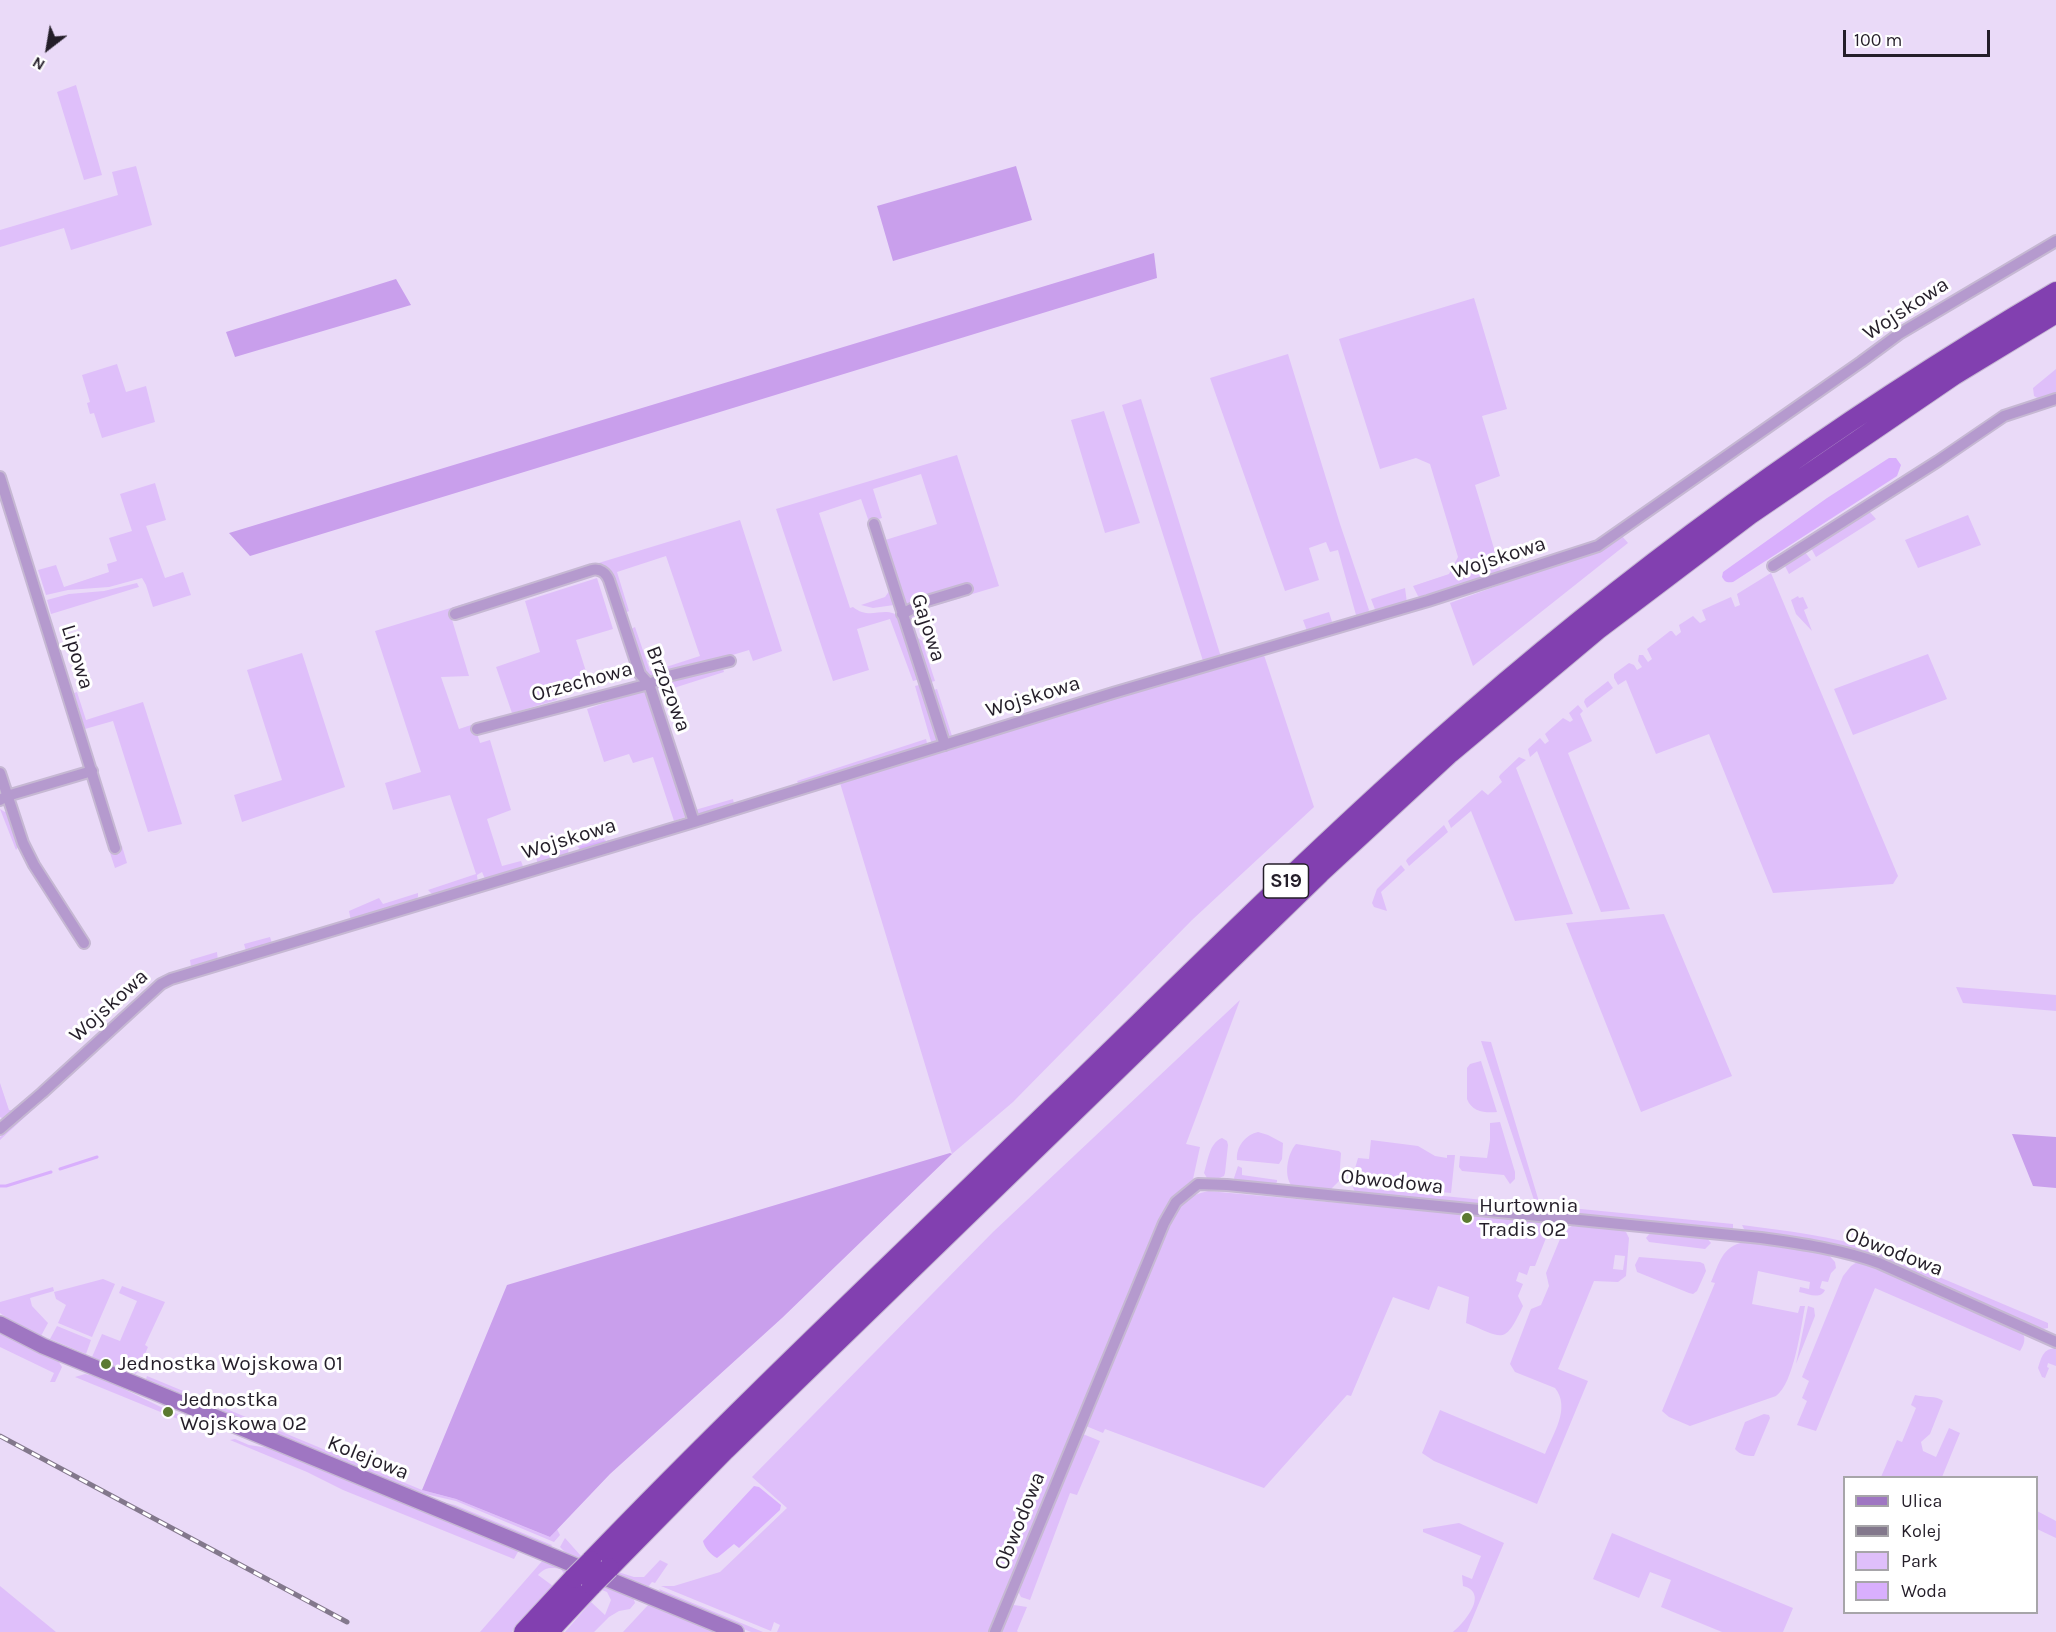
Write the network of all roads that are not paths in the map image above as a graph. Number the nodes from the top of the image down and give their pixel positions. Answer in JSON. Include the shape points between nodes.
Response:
{"nodes":[{"id":1,"x":2056,"y":241,"type":"edge"},
{"id":2,"x":2056,"y":292,"type":"edge"},
{"id":3,"x":2056,"y":313,"type":"edge"},
{"id":4,"x":2056,"y":399,"type":"edge"},
{"id":5,"x":0,"y":477,"type":"edge"},
{"id":6,"x":5,"y":515,"type":"edge"},
{"id":7,"x":874,"y":524,"type":"dead end"},
{"id":8,"x":1773,"y":566,"type":"dead end"},
{"id":9,"x":968,"y":589,"type":"dead end"},
{"id":10,"x":455,"y":614,"type":"dead end"},
{"id":11,"x":903,"y":614,"type":"junction"},
{"id":12,"x":730,"y":661,"type":"dead end"},
{"id":13,"x":649,"y":684,"type":"junction"},
{"id":14,"x":477,"y":729,"type":"dead end"},
{"id":15,"x":945,"y":744,"type":"junction"},
{"id":16,"x":92,"y":771,"type":"junction"},
{"id":17,"x":0,"y":774,"type":"edge"},
{"id":18,"x":4,"y":798,"type":"edge"},
{"id":19,"x":694,"y":822,"type":"junction"},
{"id":20,"x":115,"y":848,"type":"dead end"},
{"id":21,"x":84,"y":943,"type":"dead end"},
{"id":22,"x":0,"y":1129,"type":"edge"},
{"id":23,"x":0,"y":1324,"type":"edge"},
{"id":24,"x":2056,"y":1342,"type":"edge"},
{"id":25,"x":591,"y":1573,"type":"junction"},
{"id":26,"x":524,"y":1632,"type":"edge"},
{"id":27,"x":548,"y":1632,"type":"edge"},
{"id":28,"x":736,"y":1632,"type":"edge"},
{"id":29,"x":995,"y":1632,"type":"edge"}],
"edges":[{"from":1,"to":15,"type":"street","name":"Wojskowa","via":[[1899,334],[1598,546],[1428,601]]},
{"from":2,"to":25,"type":"highway","number":"S19","via":[[1943,361],[1748,494],[1590,613],[1442,737],[1298,869],[721,1430]]},
{"from":3,"to":25,"type":"highway","number":"S19","via":[[1954,375],[1734,526],[1598,630],[1450,753],[1296,895],[691,1483]]},
{"from":4,"to":8,"type":"street","via":[[2004,416]]},
{"from":5,"to":6,"type":"street","name":"Lipowa"},
{"from":6,"to":16,"type":"street","name":"Lipowa"},
{"from":7,"to":11,"type":"street","name":"Gajowa"},
{"from":9,"to":11,"type":"street","via":[[927,601]]},
{"from":10,"to":13,"type":"street","name":"Brzozowa","via":[[599,569],[609,580],[640,674]]},
{"from":11,"to":15,"type":"street","name":"Gajowa"},
{"from":12,"to":13,"type":"street","name":"Orzechowa"},
{"from":13,"to":14,"type":"street","name":"Orzechowa"},
{"from":13,"to":19,"type":"street","name":"Brzozowa"},
{"from":15,"to":19,"type":"street","name":"Wojskowa"},
{"from":16,"to":18,"type":"street"},
{"from":16,"to":20,"type":"street","name":"Lipowa"},
{"from":17,"to":18,"type":"street"},
{"from":18,"to":21,"type":"street","via":[[34,865]]},
{"from":19,"to":22,"type":"street","name":"Wojskowa","via":[[166,981]]},
{"from":23,"to":25,"type":"street","name":"Kolejowa","via":[[43,1346]]},
{"from":24,"to":29,"type":"street","name":"Obwodowa","via":[[1879,1263],[1819,1246],[1198,1184],[1176,1202],[1164,1222]]},
{"from":25,"to":26,"type":"highway","number":"S19"},
{"from":25,"to":27,"type":"highway","number":"S19"},
{"from":25,"to":28,"type":"street","name":"Kolejowa"}]}
